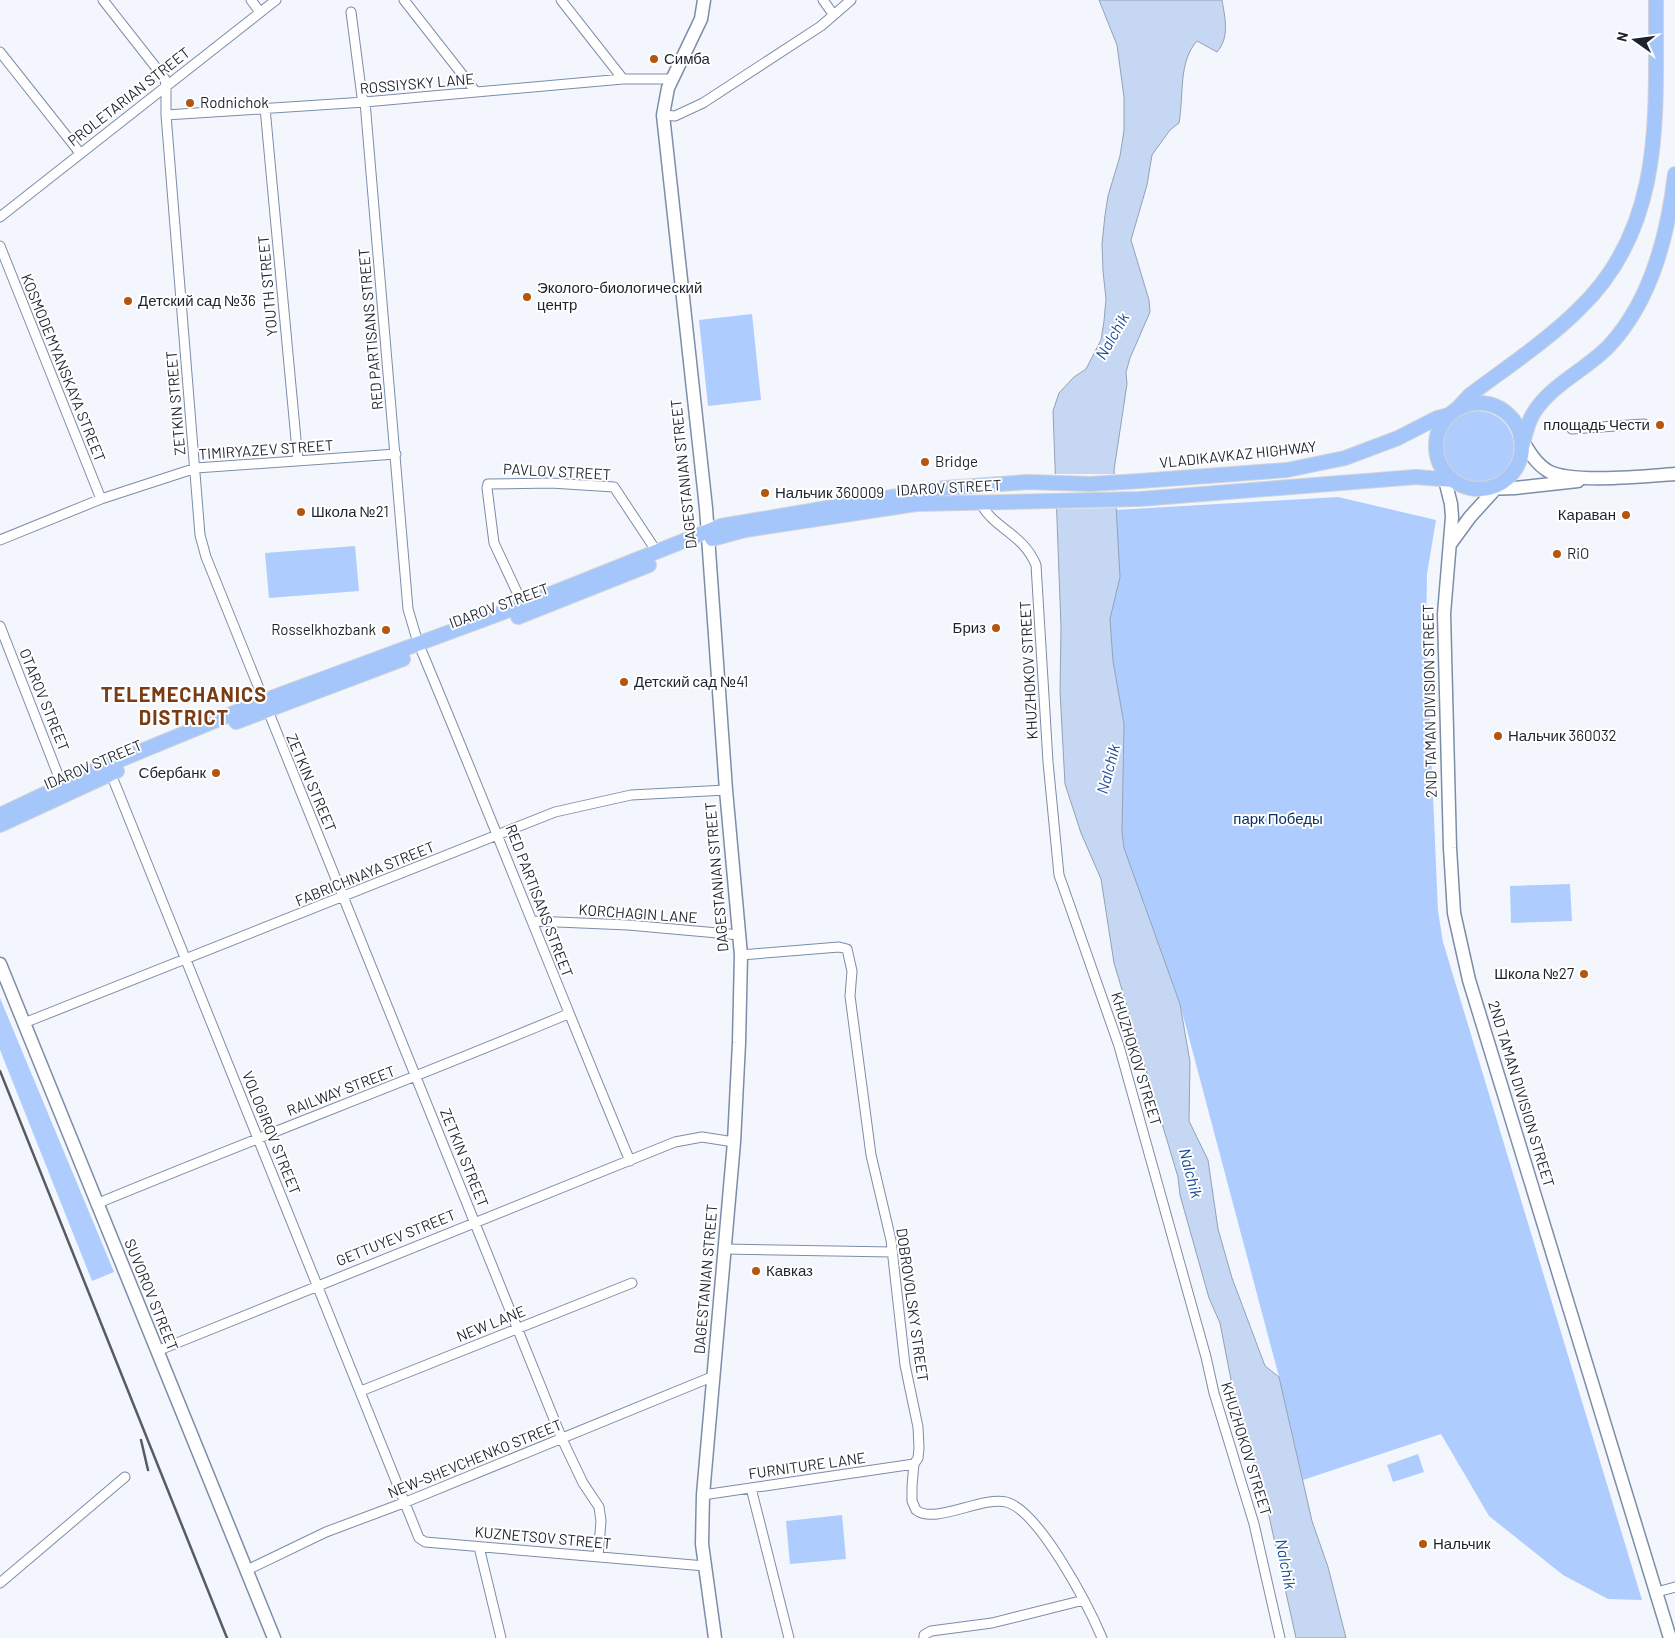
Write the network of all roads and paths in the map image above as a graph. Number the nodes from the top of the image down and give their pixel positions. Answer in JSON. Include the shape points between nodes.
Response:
{"nodes":[{"id":1,"x":103,"y":0,"type":"edge"},
{"id":2,"x":251,"y":0,"type":"edge"},
{"id":3,"x":276,"y":0,"type":"edge"},
{"id":4,"x":404,"y":0,"type":"edge"},
{"id":5,"x":561,"y":0,"type":"edge"},
{"id":6,"x":704,"y":0,"type":"edge"},
{"id":7,"x":823,"y":0,"type":"edge"},
{"id":8,"x":851,"y":0,"type":"edge"},
{"id":9,"x":1656,"y":0,"type":"edge"},
{"id":10,"x":260,"y":12,"type":"junction"},
{"id":11,"x":351,"y":12,"type":"dead end"},
{"id":12,"x":833,"y":14,"type":"junction"},
{"id":13,"x":0,"y":52,"type":"edge"},
{"id":14,"x":623,"y":79,"type":"junction"},
{"id":15,"x":671,"y":79,"type":"junction"},
{"id":16,"x":166,"y":87,"type":"junction"},
{"id":17,"x":476,"y":92,"type":"junction"},
{"id":18,"x":365,"y":102,"type":"junction"},
{"id":19,"x":265,"y":108,"type":"junction"},
{"id":20,"x":166,"y":115,"type":"junction"},
{"id":21,"x":663,"y":115,"type":"junction"},
{"id":22,"x":80,"y":153,"type":"junction"},
{"id":23,"x":1675,"y":174,"type":"edge"},
{"id":24,"x":0,"y":217,"type":"edge"},
{"id":25,"x":0,"y":246,"type":"edge"},
{"id":26,"x":1453,"y":412,"type":"junction"},
{"id":27,"x":1644,"y":426,"type":"dead end"},
{"id":28,"x":1573,"y":431,"type":"dead end"},
{"id":29,"x":1522,"y":442,"type":"junction"},
{"id":30,"x":396,"y":454,"type":"junction"},
{"id":31,"x":298,"y":461,"type":"junction"},
{"id":32,"x":196,"y":468,"type":"junction"},
{"id":33,"x":1675,"y":474,"type":"edge"},
{"id":34,"x":1447,"y":476,"type":"junction"},
{"id":35,"x":1590,"y":478,"type":"junction"},
{"id":36,"x":1028,"y":482,"type":"joint"},
{"id":37,"x":1494,"y":487,"type":"junction"},
{"id":38,"x":101,"y":500,"type":"junction"},
{"id":39,"x":980,"y":502,"type":"junction"},
{"id":40,"x":707,"y":536,"type":"junction"},
{"id":41,"x":0,"y":540,"type":"edge"},
{"id":42,"x":1451,"y":542,"type":"junction"},
{"id":43,"x":657,"y":552,"type":"junction"},
{"id":44,"x":523,"y":605,"type":"junction"},
{"id":45,"x":0,"y":626,"type":"edge"},
{"id":46,"x":420,"y":647,"type":"junction"},
{"id":47,"x":264,"y":706,"type":"junction"},
{"id":48,"x":112,"y":774,"type":"junction"},
{"id":49,"x":62,"y":784,"type":"junction"},
{"id":50,"x":726,"y":790,"type":"junction"},
{"id":51,"x":0,"y":815,"type":"edge"},
{"id":52,"x":0,"y":825,"type":"edge"},
{"id":53,"x":498,"y":833,"type":"junction"},
{"id":54,"x":344,"y":898,"type":"junction"},
{"id":55,"x":534,"y":921,"type":"junction"},
{"id":56,"x":740,"y":935,"type":"junction"},
{"id":57,"x":741,"y":955,"type":"junction"},
{"id":58,"x":187,"y":960,"type":"junction"},
{"id":59,"x":0,"y":964,"type":"edge"},
{"id":60,"x":568,"y":1014,"type":"junction"},
{"id":61,"x":24,"y":1024,"type":"junction"},
{"id":62,"x":416,"y":1077,"type":"junction"},
{"id":63,"x":258,"y":1137,"type":"junction"},
{"id":64,"x":734,"y":1142,"type":"junction"},
{"id":65,"x":630,"y":1161,"type":"junction"},
{"id":66,"x":96,"y":1204,"type":"junction"},
{"id":67,"x":475,"y":1221,"type":"junction"},
{"id":68,"x":725,"y":1249,"type":"junction"},
{"id":69,"x":892,"y":1252,"type":"junction"},
{"id":70,"x":632,"y":1283,"type":"dead end"},
{"id":71,"x":318,"y":1285,"type":"junction"},
{"id":72,"x":518,"y":1328,"type":"junction"},
{"id":73,"x":157,"y":1351,"type":"junction"},
{"id":74,"x":714,"y":1376,"type":"junction"},
{"id":75,"x":361,"y":1391,"type":"junction"},
{"id":76,"x":562,"y":1439,"type":"junction"},
{"id":77,"x":914,"y":1464,"type":"junction"},
{"id":78,"x":125,"y":1477,"type":"dead end"},
{"id":79,"x":751,"y":1488,"type":"junction"},
{"id":80,"x":703,"y":1496,"type":"junction"},
{"id":81,"x":406,"y":1502,"type":"junction"},
{"id":82,"x":479,"y":1547,"type":"junction"},
{"id":83,"x":598,"y":1557,"type":"junction"},
{"id":84,"x":705,"y":1566,"type":"junction"},
{"id":85,"x":247,"y":1570,"type":"junction"},
{"id":86,"x":0,"y":1584,"type":"edge"},
{"id":87,"x":1675,"y":1587,"type":"edge"},
{"id":88,"x":1657,"y":1592,"type":"junction"},
{"id":89,"x":1084,"y":1600,"type":"junction"},
{"id":90,"x":924,"y":1637,"type":"edge"},
{"id":91,"x":274,"y":1638,"type":"edge"},
{"id":92,"x":501,"y":1638,"type":"edge"},
{"id":93,"x":715,"y":1638,"type":"edge"},
{"id":94,"x":789,"y":1638,"type":"edge"},
{"id":95,"x":1102,"y":1638,"type":"edge"},
{"id":96,"x":1280,"y":1638,"type":"edge"},
{"id":97,"x":1670,"y":1638,"type":"edge"}],
"edges":[{"from":1,"to":16,"type":"street","name":"ZETKIN STREET","via":[[165,79]]},
{"from":2,"to":10,"type":"street"},
{"from":3,"to":10,"type":"street","name":"PROLETARIAN STREET"},
{"from":4,"to":17,"type":"street"},
{"from":5,"to":14,"type":"street"},
{"from":6,"to":15,"type":"street","name":"DAGESTANIAN STREET","via":[[701,19]]},
{"from":7,"to":12,"type":"street"},
{"from":8,"to":12,"type":"street"},
{"from":9,"to":26,"type":"main road","name":"VLADIKAVKAZ HIGHWAY","via":[[1651,156],[1646,194],[1633,230],[1609,273],[1582,307]]},
{"from":10,"to":16,"type":"street","name":"PROLETARIAN STREET"},
{"from":11,"to":18,"type":"street","name":"RED PARTISANS STREET"},
{"from":12,"to":21,"type":"street","via":[[821,26],[703,103],[675,116]]},
{"from":13,"to":22,"type":"street"},
{"from":14,"to":15,"type":"street","name":"ROSSIYSKY LANE"},
{"from":14,"to":17,"type":"street","name":"ROSSIYSKY LANE"},
{"from":15,"to":21,"type":"street","name":"DAGESTANIAN STREET"},
{"from":16,"to":20,"type":"street","name":"ZETKIN STREET"},
{"from":16,"to":22,"type":"street","name":"PROLETARIAN STREET"},
{"from":17,"to":18,"type":"street","name":"ROSSIYSKY LANE"},
{"from":18,"to":19,"type":"street","name":"ROSSIYSKY LANE"},
{"from":18,"to":30,"type":"street","name":"RED PARTISANS STREET"},
{"from":19,"to":20,"type":"street","name":"ROSSIYSKY LANE"},
{"from":19,"to":31,"type":"street","name":"YOUTH STREET"},
{"from":20,"to":32,"type":"street","name":"ZETKIN STREET"},
{"from":21,"to":40,"type":"street","name":"DAGESTANIAN STREET"},
{"from":22,"to":24,"type":"street","name":"PROLETARIAN STREET"},
{"from":23,"to":29,"type":"main road","via":[[1660,254],[1632,315],[1602,352],[1540,404]]},
{"from":25,"to":38,"type":"street","name":"KOSMODEMYANSKAYA STREET"},
{"from":26,"to":29,"type":"main road","via":[[1480,403],[1496,407],[1511,417]]},
{"from":26,"to":34,"type":"main road","via":[[1443,422],[1436,440],[1438,460]]},
{"from":26,"to":36,"type":"main road","name":"VLADIKAVKAZ HIGHWAY","via":[[1387,443],[1328,462],[1266,472],[1140,481],[1090,484]]},
{"from":27,"to":28,"type":"street"},
{"from":29,"to":35,"type":"street","via":[[1538,464],[1549,472]]},
{"from":29,"to":37,"type":"main road","via":[[1518,464],[1508,478]]},
{"from":30,"to":31,"type":"street","name":"TIMIRYAZEV STREET"},
{"from":30,"to":46,"type":"street","name":"RED PARTISANS STREET","via":[[408,609]]},
{"from":31,"to":32,"type":"street","name":"TIMIRYAZEV STREET"},
{"from":32,"to":38,"type":"street","name":"TIMIRYAZEV STREET"},
{"from":32,"to":47,"type":"street","name":"ZETKIN STREET","via":[[202,546]]},
{"from":33,"to":35,"type":"street"},
{"from":34,"to":37,"type":"main road","via":[[1471,489]]},
{"from":34,"to":39,"type":"main road","name":"IDAROV STREET","via":[[1140,498]]},
{"from":34,"to":42,"type":"street","name":"2ND TAMAN DIVISION STREET"},
{"from":35,"to":37,"type":"street","via":[[1575,482]]},
{"from":36,"to":40,"type":"main road","name":"IDAROV STREET","via":[[914,492],[748,520]]},
{"from":37,"to":42,"type":"street"},
{"from":38,"to":41,"type":"street","name":"TIMIRYAZEV STREET"},
{"from":39,"to":40,"type":"main road","name":"IDAROV STREET","via":[[936,502],[882,508]]},
{"from":39,"to":96,"type":"street","name":"KHUZHOKOV STREET","via":[[991,518],[1025,546],[1036,565],[1048,762],[1059,875],[1119,1046],[1214,1393],[1254,1524]]},
{"from":40,"to":43,"type":"main road","name":"IDAROV STREET"},
{"from":40,"to":46,"type":"main road","name":"IDAROV STREET","via":[[546,607]]},
{"from":40,"to":50,"type":"street","name":"DAGESTANIAN STREET"},
{"from":42,"to":88,"type":"street","name":"2ND TAMAN DIVISION STREET","via":[[1445,591],[1446,718],[1450,869],[1457,929],[1469,980]]},
{"from":43,"to":44,"type":"main road","name":"IDAROV STREET"},
{"from":43,"to":44,"type":"street","name":"PAVLOV STREET","via":[[614,487],[488,484],[494,543]]},
{"from":44,"to":46,"type":"main road","name":"IDAROV STREET"},
{"from":45,"to":49,"type":"street","name":"OTAROV STREET"},
{"from":46,"to":47,"type":"main road","name":"IDAROV STREET"},
{"from":46,"to":53,"type":"street","name":"RED PARTISANS STREET"},
{"from":47,"to":48,"type":"main road","name":"IDAROV STREET"},
{"from":47,"to":49,"type":"main road","name":"IDAROV STREET"},
{"from":47,"to":54,"type":"street","name":"ZETKIN STREET"},
{"from":48,"to":52,"type":"main road","name":"IDAROV STREET"},
{"from":48,"to":58,"type":"street","name":"VOLOGIROV STREET"},
{"from":49,"to":51,"type":"main road","name":"IDAROV STREET"},
{"from":50,"to":53,"type":"street","name":"FABRICHNAYA STREET","via":[[631,795],[555,812]]},
{"from":50,"to":56,"type":"street","name":"DAGESTANIAN STREET"},
{"from":53,"to":54,"type":"street","name":"FABRICHNAYA STREET"},
{"from":53,"to":55,"type":"street","name":"RED PARTISANS STREET"},
{"from":54,"to":58,"type":"street","name":"FABRICHNAYA STREET"},
{"from":54,"to":62,"type":"street","name":"ZETKIN STREET"},
{"from":55,"to":56,"type":"street","name":"KORCHAGIN LANE"},
{"from":55,"to":60,"type":"street","name":"RED PARTISANS STREET"},
{"from":56,"to":57,"type":"street","name":"DAGESTANIAN STREET"},
{"from":57,"to":64,"type":"street","name":"DAGESTANIAN STREET"},
{"from":57,"to":69,"type":"street","name":"DOBROVOLSKY STREET","via":[[847,949],[871,1155]]},
{"from":58,"to":61,"type":"street","name":"FABRICHNAYA STREET"},
{"from":58,"to":63,"type":"street","name":"VOLOGIROV STREET"},
{"from":59,"to":61,"type":"street","name":"SUVOROV STREET"},
{"from":60,"to":62,"type":"street","name":"RAILWAY STREET"},
{"from":60,"to":65,"type":"street","name":"RED PARTISANS STREET"},
{"from":61,"to":66,"type":"street","name":"SUVOROV STREET"},
{"from":62,"to":63,"type":"street","name":"RAILWAY STREET"},
{"from":62,"to":67,"type":"street","name":"ZETKIN STREET"},
{"from":63,"to":66,"type":"street","name":"RAILWAY STREET"},
{"from":63,"to":71,"type":"street","name":"VOLOGIROV STREET"},
{"from":64,"to":65,"type":"street","name":"GETTUYEV STREET","via":[[709,1137],[689,1138]]},
{"from":64,"to":68,"type":"street","name":"DAGESTANIAN STREET"},
{"from":65,"to":67,"type":"street","name":"GETTUYEV STREET"},
{"from":66,"to":73,"type":"street","name":"SUVOROV STREET"},
{"from":67,"to":71,"type":"street","name":"GETTUYEV STREET"},
{"from":67,"to":72,"type":"street","name":"ZETKIN STREET"},
{"from":68,"to":69,"type":"street"},
{"from":68,"to":74,"type":"street","name":"DAGESTANIAN STREET"},
{"from":69,"to":77,"type":"street","name":"DOBROVOLSKY STREET","via":[[905,1365],[918,1427],[919,1454]]},
{"from":70,"to":72,"type":"street","name":"NEW LANE"},
{"from":71,"to":73,"type":"street","name":"GETTUYEV STREET"},
{"from":71,"to":75,"type":"street","name":"VOLOGIROV STREET"},
{"from":72,"to":75,"type":"street","name":"NEW LANE"},
{"from":72,"to":76,"type":"street","name":"ZETKIN STREET"},
{"from":73,"to":85,"type":"street","name":"SUVOROV STREET"},
{"from":74,"to":76,"type":"street","name":"NEW-SHEVCHENKO STREET"},
{"from":74,"to":80,"type":"street","name":"DAGESTANIAN STREET"},
{"from":75,"to":81,"type":"street","name":"VOLOGIROV STREET"},
{"from":76,"to":81,"type":"street","name":"NEW-SHEVCHENKO STREET"},
{"from":76,"to":83,"type":"street","name":"ZETKIN STREET","via":[[583,1483],[599,1506]]},
{"from":77,"to":79,"type":"street","name":"FURNITURE LANE"},
{"from":77,"to":89,"type":"street","name":"DOBROVOLSKY STREET","via":[[912,1501],[919,1512],[931,1514],[976,1504],[1009,1503],[1020,1510],[1054,1550]]},
{"from":78,"to":86,"type":"street"},
{"from":79,"to":80,"type":"street","name":"FURNITURE LANE"},
{"from":79,"to":94,"type":"street"},
{"from":80,"to":84,"type":"street","name":"DAGESTANIAN STREET"},
{"from":81,"to":82,"type":"street","name":"KUZNETSOV STREET","via":[[421,1541]]},
{"from":81,"to":85,"type":"street","name":"NEW-SHEVCHENKO STREET","via":[[326,1532]]},
{"from":82,"to":83,"type":"street","name":"KUZNETSOV STREET"},
{"from":82,"to":92,"type":"street"},
{"from":83,"to":84,"type":"street","name":"KUZNETSOV STREET"},
{"from":84,"to":93,"type":"street","name":"DAGESTANIAN STREET"},
{"from":85,"to":91,"type":"street","name":"SUVOROV STREET"},
{"from":87,"to":88,"type":"street"},
{"from":88,"to":97,"type":"street","name":"2ND TAMAN DIVISION STREET"},
{"from":89,"to":90,"type":"street","via":[[992,1623],[931,1631]]},
{"from":89,"to":95,"type":"street","name":"DOBROVOLSKY STREET"}]}
